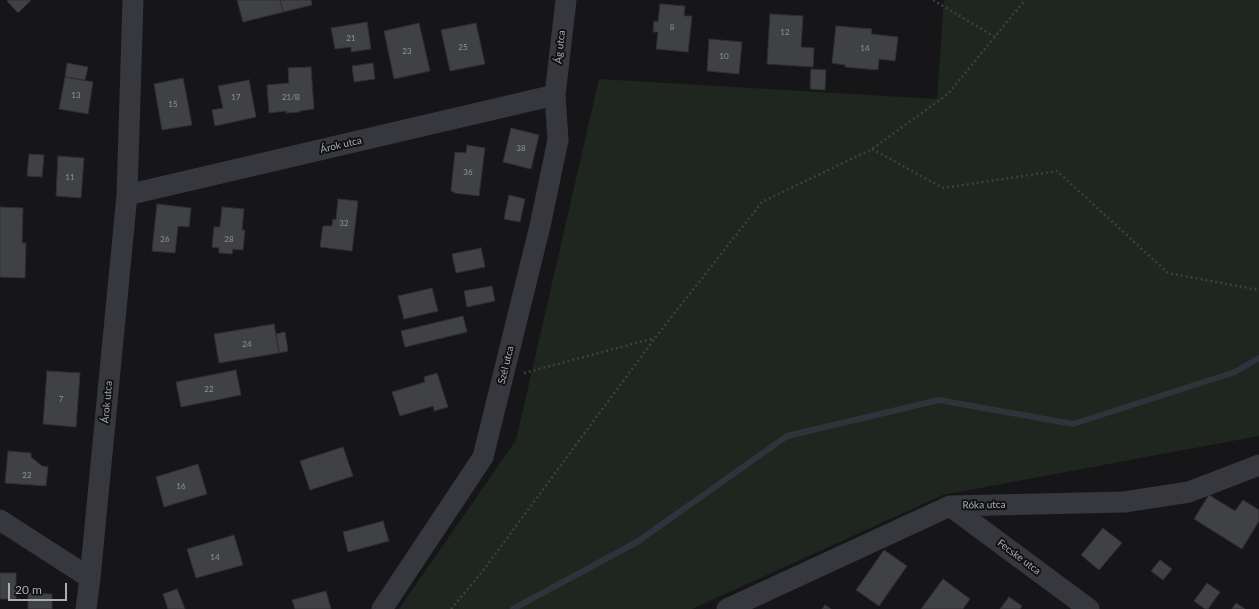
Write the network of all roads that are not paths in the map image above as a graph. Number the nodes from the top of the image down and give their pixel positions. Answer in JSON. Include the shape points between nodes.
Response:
{"nodes":[{"id":1,"x":133,"y":0,"type":"edge"},
{"id":2,"x":566,"y":0,"type":"edge"},
{"id":3,"x":555,"y":94,"type":"junction"},
{"id":4,"x":127,"y":195,"type":"junction"},
{"id":5,"x":1259,"y":465,"type":"edge"},
{"id":6,"x":950,"y":506,"type":"junction"},
{"id":7,"x":0,"y":520,"type":"edge"},
{"id":8,"x":90,"y":578,"type":"junction"},
{"id":9,"x":86,"y":609,"type":"edge"},
{"id":10,"x":382,"y":609,"type":"edge"},
{"id":11,"x":727,"y":609,"type":"edge"},
{"id":12,"x":1089,"y":609,"type":"edge"}],
"edges":[{"from":1,"to":4,"type":"street","name":"Árok utca"},
{"from":2,"to":3,"type":"street","name":"Ág utca"},
{"from":3,"to":4,"type":"street","name":"Árok utca"},
{"from":3,"to":10,"type":"street","name":"Szél utca","via":[[558,140],[540,226],[483,457]]},
{"from":4,"to":8,"type":"street","name":"Árok utca"},
{"from":5,"to":6,"type":"street","name":"Róka utca","via":[[1189,492],[1124,502]]},
{"from":6,"to":11,"type":"street","name":"Róka utca"},
{"from":6,"to":12,"type":"street","name":"Fecske utca"},
{"from":7,"to":8,"type":"street"},
{"from":8,"to":9,"type":"street","name":"Árok utca"}]}
